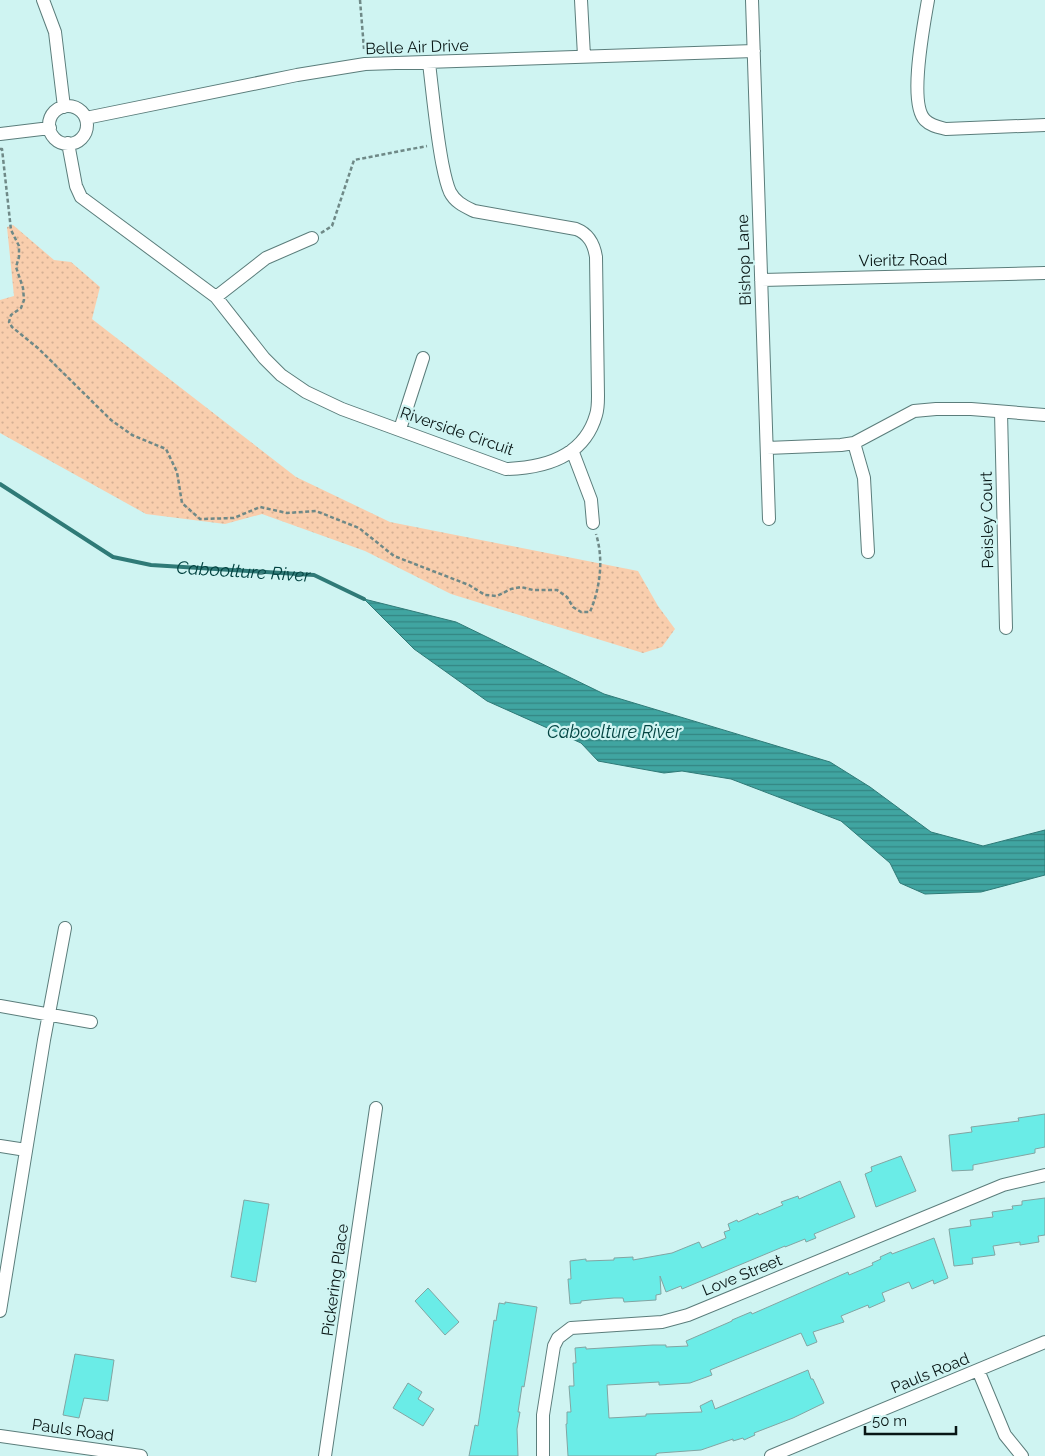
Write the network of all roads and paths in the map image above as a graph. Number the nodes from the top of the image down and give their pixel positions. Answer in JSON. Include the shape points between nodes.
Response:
{"nodes":[{"id":1,"x":43,"y":0,"type":"edge"},
{"id":2,"x":360,"y":0,"type":"edge"},
{"id":3,"x":581,"y":0,"type":"edge"},
{"id":4,"x":752,"y":0,"type":"edge"},
{"id":5,"x":928,"y":0,"type":"edge"},
{"id":6,"x":364,"y":49,"type":"dead end"},
{"id":7,"x":754,"y":51,"type":"junction"},
{"id":8,"x":584,"y":56,"type":"junction"},
{"id":9,"x":429,"y":63,"type":"junction"},
{"id":10,"x":64,"y":107,"type":"junction"},
{"id":11,"x":86,"y":118,"type":"junction"},
{"id":12,"x":1045,"y":125,"type":"edge"},
{"id":13,"x":50,"y":128,"type":"junction"},
{"id":14,"x":0,"y":134,"type":"edge"},
{"id":15,"x":68,"y":144,"type":"junction"},
{"id":16,"x":438,"y":144,"type":"junction"},
{"id":17,"x":0,"y":149,"type":"edge"},
{"id":18,"x":312,"y":238,"type":"joint"},
{"id":19,"x":1045,"y":273,"type":"edge"},
{"id":20,"x":761,"y":280,"type":"junction"},
{"id":21,"x":216,"y":297,"type":"junction"},
{"id":22,"x":423,"y":358,"type":"dead end"},
{"id":23,"x":1001,"y":412,"type":"junction"},
{"id":24,"x":1045,"y":415,"type":"edge"},
{"id":25,"x":400,"y":429,"type":"junction"},
{"id":26,"x":854,"y":443,"type":"junction"},
{"id":27,"x":767,"y":448,"type":"junction"},
{"id":28,"x":572,"y":450,"type":"junction"},
{"id":29,"x":769,"y":518,"type":"dead end"},
{"id":30,"x":593,"y":523,"type":"joint"},
{"id":31,"x":868,"y":552,"type":"dead end"},
{"id":32,"x":1006,"y":628,"type":"dead end"},
{"id":33,"x":64,"y":928,"type":"dead end"},
{"id":34,"x":0,"y":1006,"type":"edge"},
{"id":35,"x":50,"y":1015,"type":"junction"},
{"id":36,"x":91,"y":1022,"type":"dead end"},
{"id":37,"x":376,"y":1108,"type":"dead end"},
{"id":38,"x":0,"y":1146,"type":"edge"},
{"id":39,"x":26,"y":1150,"type":"junction"},
{"id":40,"x":1045,"y":1175,"type":"edge"},
{"id":41,"x":2,"y":1289,"type":"edge"},
{"id":42,"x":0,"y":1311,"type":"edge"},
{"id":43,"x":1045,"y":1342,"type":"edge"},
{"id":44,"x":978,"y":1370,"type":"junction"},
{"id":45,"x":0,"y":1436,"type":"edge"},
{"id":46,"x":141,"y":1456,"type":"edge"},
{"id":47,"x":326,"y":1456,"type":"edge"},
{"id":48,"x":542,"y":1456,"type":"edge"},
{"id":49,"x":771,"y":1456,"type":"edge"},
{"id":50,"x":1022,"y":1456,"type":"edge"}],
"edges":[{"from":1,"to":10,"type":"street","via":[[56,32]]},
{"from":2,"to":6,"type":"path"},
{"from":3,"to":8,"type":"street"},
{"from":4,"to":7,"type":"street","name":"Bishop Lane"},
{"from":5,"to":12,"type":"street","via":[[917,77],[919,109],[924,119],[946,129]]},
{"from":7,"to":8,"type":"street","name":"Belle Air Drive"},
{"from":7,"to":20,"type":"street","name":"Bishop Lane"},
{"from":8,"to":9,"type":"street","name":"Belle Air Drive"},
{"from":9,"to":11,"type":"street","name":"Belle Air Drive","via":[[365,64]]},
{"from":9,"to":16,"type":"street","name":"Riverside Circuit"},
{"from":10,"to":11,"type":"street","via":[[77,108]]},
{"from":10,"to":13,"type":"street","via":[[54,113]]},
{"from":11,"to":15,"type":"street","via":[[85,133],[78,141]]},
{"from":13,"to":14,"type":"street"},
{"from":13,"to":15,"type":"street","via":[[56,139]]},
{"from":15,"to":21,"type":"street","name":"Riverside Circuit","via":[[81,197]]},
{"from":16,"to":18,"type":"path","via":[[354,160],[332,226]]},
{"from":16,"to":28,"type":"street","name":"Riverside Circuit","via":[[450,192],[463,206],[576,229],[583,232],[594,246],[596,414],[584,438]]},
{"from":17,"to":30,"type":"path","via":[[11,230],[19,246],[16,267],[24,300],[21,308],[11,315],[9,322],[12,328],[39,349],[111,420],[132,435],[166,449],[177,472],[182,503],[200,519],[234,518],[260,507],[287,514],[316,512],[359,528],[394,556],[469,585],[485,595],[498,596],[521,587],[558,590],[580,612],[590,612],[600,578],[599,543]]},
{"from":18,"to":21,"type":"street","via":[[266,258]]},
{"from":19,"to":20,"type":"street","name":"Vieritz Road"},
{"from":20,"to":27,"type":"street","name":"Bishop Lane"},
{"from":21,"to":25,"type":"street","name":"Riverside Circuit","via":[[281,375],[306,392],[342,409]]},
{"from":22,"to":25,"type":"street"},
{"from":23,"to":24,"type":"street"},
{"from":23,"to":26,"type":"street","via":[[971,409],[914,411]]},
{"from":23,"to":32,"type":"street","name":"Peisley Court"},
{"from":25,"to":28,"type":"street","name":"Riverside Circuit","via":[[506,468],[543,465]]},
{"from":26,"to":27,"type":"street"},
{"from":26,"to":31,"type":"street","via":[[864,478]]},
{"from":27,"to":29,"type":"street","name":"Bishop Lane"},
{"from":28,"to":30,"type":"street","via":[[591,500]]},
{"from":33,"to":35,"type":"street"},
{"from":34,"to":35,"type":"street"},
{"from":35,"to":36,"type":"street"},
{"from":35,"to":39,"type":"street"},
{"from":37,"to":47,"type":"street","name":"Pickering Place"},
{"from":38,"to":39,"type":"street"},
{"from":39,"to":41,"type":"street"},
{"from":40,"to":48,"type":"street","name":"Love Street","via":[[1003,1185],[688,1315],[662,1322],[571,1328],[558,1338],[554,1346],[543,1415]]},
{"from":41,"to":42,"type":"street"},
{"from":43,"to":44,"type":"street","name":"Pauls Road"},
{"from":44,"to":49,"type":"street","name":"Pauls Road"},
{"from":44,"to":50,"type":"street","via":[[1005,1435]]},
{"from":45,"to":46,"type":"street","name":"Pauls Road"}]}
